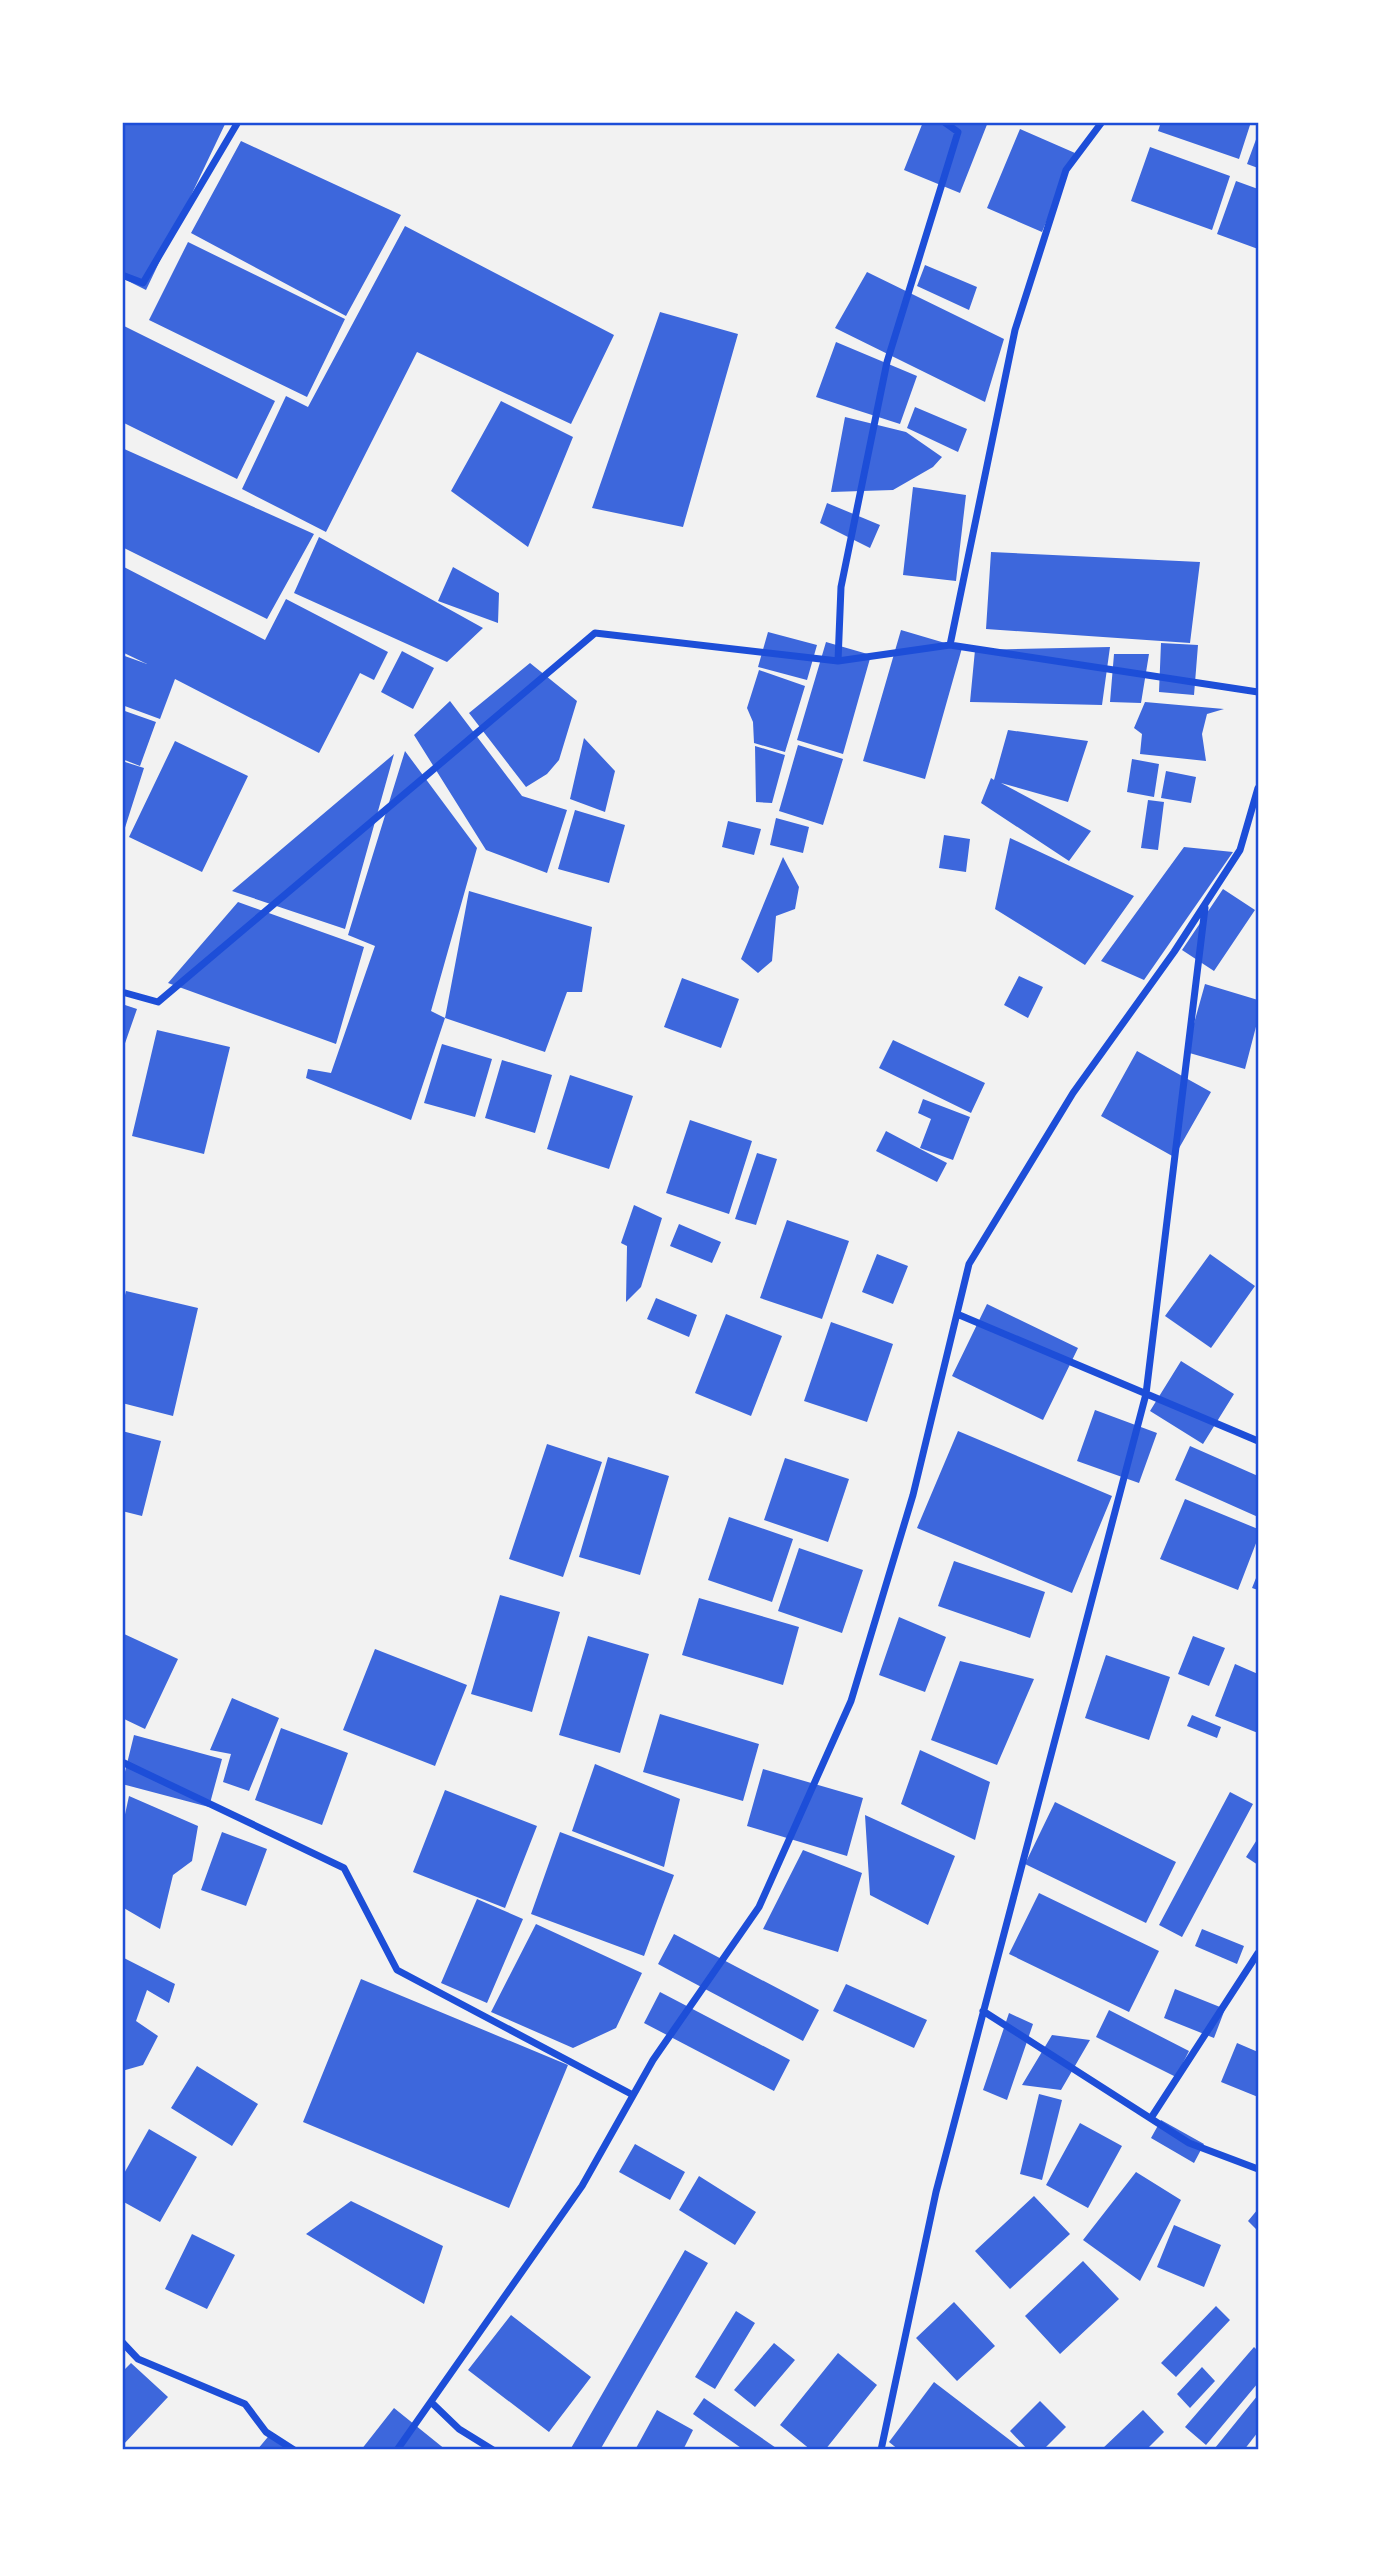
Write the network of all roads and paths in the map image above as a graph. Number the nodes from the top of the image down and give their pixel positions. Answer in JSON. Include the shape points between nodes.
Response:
{"nodes":[{"id":1,"x":238,"y":122,"type":"edge"},
{"id":2,"x":944,"y":122,"type":"edge"},
{"id":3,"x":1102,"y":122,"type":"edge"},
{"id":4,"x":122,"y":275,"type":"edge"},
{"id":5,"x":950,"y":645,"type":"junction"},
{"id":6,"x":838,"y":661,"type":"junction"},
{"id":7,"x":1258,"y":692,"type":"edge"},
{"id":8,"x":1258,"y":788,"type":"edge"},
{"id":9,"x":1205,"y":904,"type":"junction"},
{"id":10,"x":122,"y":992,"type":"edge"},
{"id":11,"x":957,"y":1314,"type":"junction"},
{"id":12,"x":1146,"y":1394,"type":"junction"},
{"id":13,"x":1258,"y":1441,"type":"edge"},
{"id":14,"x":122,"y":1762,"type":"edge"},
{"id":15,"x":1258,"y":1953,"type":"edge"},
{"id":16,"x":984,"y":2011,"type":"junction"},
{"id":17,"x":633,"y":2095,"type":"junction"},
{"id":18,"x":1151,"y":2118,"type":"junction"},
{"id":19,"x":1258,"y":2169,"type":"edge"},
{"id":20,"x":122,"y":2343,"type":"edge"},
{"id":21,"x":431,"y":2402,"type":"junction"},
{"id":22,"x":294,"y":2449,"type":"edge"},
{"id":23,"x":397,"y":2449,"type":"edge"},
{"id":24,"x":493,"y":2449,"type":"edge"},
{"id":25,"x":881,"y":2449,"type":"edge"}],
"edges":[{"from":1,"to":4,"type":"street","via":[[142,283]]},
{"from":2,"to":6,"type":"street","via":[[958,132],[887,362],[841,587]]},
{"from":3,"to":5,"type":"street","via":[[1066,170],[1015,330]]},
{"from":5,"to":6,"type":"street"},
{"from":5,"to":7,"type":"street"},
{"from":6,"to":10,"type":"street","via":[[595,633],[158,1002]]},
{"from":8,"to":9,"type":"street","via":[[1240,850]]},
{"from":9,"to":11,"type":"street","via":[[1073,1093],[969,1264]]},
{"from":9,"to":12,"type":"street"},
{"from":11,"to":12,"type":"street"},
{"from":11,"to":17,"type":"street","via":[[913,1494],[851,1700],[759,1907]]},
{"from":12,"to":13,"type":"street"},
{"from":12,"to":16,"type":"street"},
{"from":14,"to":17,"type":"street","via":[[344,1868],[397,1970]]},
{"from":15,"to":18,"type":"street"},
{"from":16,"to":18,"type":"street"},
{"from":16,"to":25,"type":"street","via":[[936,2192]]},
{"from":17,"to":21,"type":"street","via":[[582,2186]]},
{"from":18,"to":19,"type":"street","via":[[1189,2143]]},
{"from":20,"to":22,"type":"street","via":[[138,2359],[245,2404],[266,2432]]},
{"from":21,"to":23,"type":"street"},
{"from":21,"to":24,"type":"street","via":[[459,2429]]}]}
